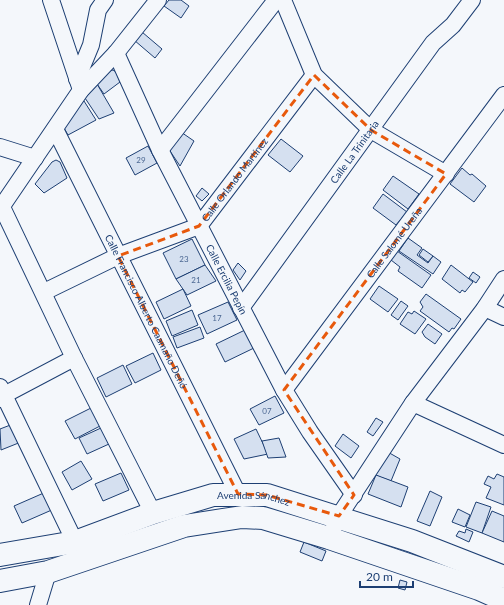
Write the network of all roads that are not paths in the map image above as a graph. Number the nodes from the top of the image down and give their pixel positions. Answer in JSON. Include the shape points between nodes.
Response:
{"nodes":[{"id":1,"x":51,"y":0,"type":"edge"},
{"id":2,"x":105,"y":0,"type":"edge"},
{"id":3,"x":158,"y":0,"type":"edge"},
{"id":4,"x":276,"y":0,"type":"edge"},
{"id":5,"x":283,"y":0,"type":"edge"},
{"id":6,"x":472,"y":0,"type":"edge"},
{"id":7,"x":116,"y":54,"type":"junction"},
{"id":8,"x":314,"y":75,"type":"junction"},
{"id":9,"x":79,"y":84,"type":"junction"},
{"id":10,"x":504,"y":95,"type":"edge"},
{"id":11,"x":55,"y":129,"type":"junction"},
{"id":12,"x":371,"y":130,"type":"junction"},
{"id":13,"x":0,"y":147,"type":"edge"},
{"id":14,"x":160,"y":150,"type":"junction"},
{"id":15,"x":35,"y":158,"type":"junction"},
{"id":16,"x":446,"y":174,"type":"junction"},
{"id":17,"x":1,"y":208,"type":"edge"},
{"id":18,"x":199,"y":226,"type":"junction"},
{"id":19,"x":118,"y":256,"type":"junction"},
{"id":20,"x":504,"y":279,"type":"edge"},
{"id":21,"x":44,"y":292,"type":"junction"},
{"id":22,"x":241,"y":308,"type":"junction"},
{"id":23,"x":485,"y":308,"type":"junction"},
{"id":24,"x":504,"y":317,"type":"edge"},
{"id":25,"x":74,"y":358,"type":"junction"},
{"id":26,"x":284,"y":390,"type":"junction"},
{"id":27,"x":1,"y":394,"type":"edge"},
{"id":28,"x":413,"y":403,"type":"junction"},
{"id":29,"x":504,"y":445,"type":"edge"},
{"id":30,"x":238,"y":494,"type":"junction"},
{"id":31,"x":354,"y":494,"type":"junction"},
{"id":32,"x":153,"y":513,"type":"junction"},
{"id":33,"x":339,"y":516,"type":"junction"},
{"id":34,"x":329,"y":538,"type":"junction"},
{"id":35,"x":75,"y":542,"type":"junction"},
{"id":36,"x":0,"y":555,"type":"edge"},
{"id":37,"x":48,"y":572,"type":"junction"},
{"id":38,"x":504,"y":577,"type":"edge"},
{"id":39,"x":0,"y":581,"type":"edge"},
{"id":40,"x":504,"y":600,"type":"edge"},
{"id":41,"x":38,"y":605,"type":"edge"}],
"edges":[{"from":1,"to":9,"type":"street"},
{"from":2,"to":9,"type":"street","via":[[98,10]]},
{"from":3,"to":7,"type":"street"},
{"from":4,"to":14,"type":"street"},
{"from":5,"to":8,"type":"street"},
{"from":6,"to":12,"type":"street","name":"Calle La Trinitaria","via":[[453,25],[433,43]]},
{"from":7,"to":9,"type":"street"},
{"from":7,"to":14,"type":"street","name":"Calle Ercilia Pepín"},
{"from":8,"to":12,"type":"street"},
{"from":8,"to":18,"type":"street","name":"Calle Orlando Martínez"},
{"from":9,"to":11,"type":"street"},
{"from":10,"to":16,"type":"street","name":"Calle Salomé Ureña"},
{"from":11,"to":15,"type":"street"},
{"from":11,"to":19,"type":"street","name":"Calle Francisco Alberto Caamaño Deñó"},
{"from":12,"to":16,"type":"street"},
{"from":12,"to":22,"type":"street","name":"Calle La Trinitaria"},
{"from":13,"to":15,"type":"street"},
{"from":14,"to":18,"type":"street","name":"Calle Ercilia Pepín"},
{"from":15,"to":17,"type":"street"},
{"from":16,"to":26,"type":"street","name":"Calle Salomé Ureña"},
{"from":17,"to":21,"type":"street"},
{"from":18,"to":19,"type":"street","name":"Calle Orlando Martínez"},
{"from":18,"to":22,"type":"street","name":"Calle Ercilia Pepín"},
{"from":19,"to":21,"type":"street","name":"Calle Orlando Martínez"},
{"from":19,"to":30,"type":"street","name":"Calle Francisco Alberto Caamaño Deñó"},
{"from":20,"to":23,"type":"street"},
{"from":21,"to":25,"type":"street"},
{"from":22,"to":26,"type":"street","name":"Calle Ercilia Pepín"},
{"from":23,"to":24,"type":"street"},
{"from":23,"to":28,"type":"street"},
{"from":25,"to":27,"type":"street"},
{"from":25,"to":32,"type":"street"},
{"from":26,"to":31,"type":"street","name":"Calle Ercilia Pepín"},
{"from":27,"to":35,"type":"street"},
{"from":28,"to":29,"type":"street"},
{"from":28,"to":31,"type":"street"},
{"from":30,"to":32,"type":"street","name":"Avenida Sánchez","via":[[213,495]]},
{"from":30,"to":33,"type":"street","name":"Avenida Sánchez","via":[[267,494]]},
{"from":31,"to":33,"type":"street"},
{"from":32,"to":35,"type":"street","name":"Avenida Sánchez"},
{"from":33,"to":34,"type":"street"},
{"from":33,"to":38,"type":"street","name":"Avenida Sánchez"},
{"from":34,"to":37,"type":"street","name":"Avenida Sánchez","via":[[263,518],[210,520],[184,526]]},
{"from":34,"to":40,"type":"street","name":"Avenida Sánchez","via":[[479,589]]},
{"from":35,"to":36,"type":"street","name":"Avenida Sánchez"},
{"from":37,"to":39,"type":"street","name":"Avenida Sánchez"},
{"from":37,"to":41,"type":"street"}]}
